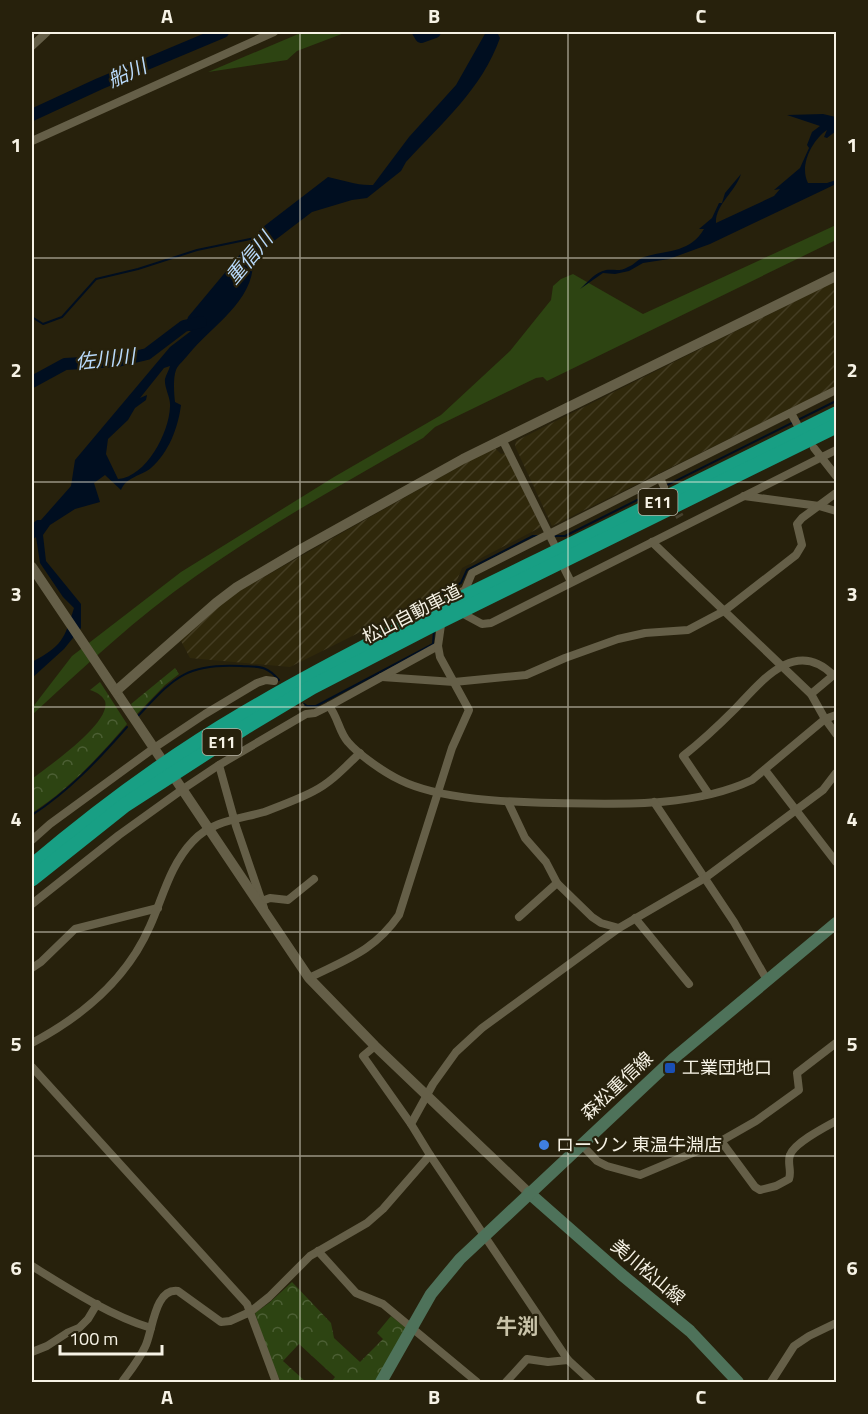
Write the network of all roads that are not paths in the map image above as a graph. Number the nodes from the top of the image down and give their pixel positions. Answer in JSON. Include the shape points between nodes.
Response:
{"nodes":[{"id":1,"x":47,"y":32,"type":"edge"},
{"id":2,"x":274,"y":32,"type":"edge"},
{"id":3,"x":32,"y":46,"type":"edge"},
{"id":4,"x":32,"y":141,"type":"edge"},
{"id":5,"x":837,"y":276,"type":"edge"},
{"id":6,"x":837,"y":390,"type":"edge"},
{"id":7,"x":791,"y":413,"type":"junction"},
{"id":8,"x":837,"y":414,"type":"edge"},
{"id":9,"x":797,"y":424,"type":"dead end"},
{"id":10,"x":837,"y":426,"type":"edge"},
{"id":11,"x":502,"y":439,"type":"junction"},
{"id":12,"x":814,"y":448,"type":"dead end"},
{"id":13,"x":837,"y":450,"type":"edge"},
{"id":14,"x":822,"y":457,"type":"junction"},
{"id":15,"x":837,"y":477,"type":"edge"},
{"id":16,"x":660,"y":478,"type":"junction"},
{"id":17,"x":664,"y":487,"type":"dead end"},
{"id":18,"x":837,"y":493,"type":"edge"},
{"id":19,"x":744,"y":496,"type":"junction"},
{"id":20,"x":819,"y":506,"type":"junction"},
{"id":21,"x":837,"y":511,"type":"edge"},
{"id":22,"x":549,"y":533,"type":"junction"},
{"id":23,"x":652,"y":542,"type":"junction"},
{"id":24,"x":554,"y":544,"type":"dead end"},
{"id":25,"x":32,"y":567,"type":"edge"},
{"id":26,"x":565,"y":570,"type":"dead end"},
{"id":27,"x":571,"y":582,"type":"junction"},
{"id":28,"x":481,"y":595,"type":"junction"},
{"id":29,"x":443,"y":611,"type":"junction"},
{"id":30,"x":724,"y":611,"type":"junction"},
{"id":31,"x":425,"y":622,"type":"junction"},
{"id":32,"x":438,"y":646,"type":"junction"},
{"id":33,"x":783,"y":666,"type":"junction"},
{"id":34,"x":835,"y":674,"type":"edge"},
{"id":35,"x":382,"y":677,"type":"junction"},
{"id":36,"x":273,"y":681,"type":"dead end"},
{"id":37,"x":453,"y":682,"type":"junction"},
{"id":38,"x":116,"y":691,"type":"junction"},
{"id":39,"x":811,"y":694,"type":"junction"},
{"id":40,"x":329,"y":706,"type":"junction"},
{"id":41,"x":837,"y":715,"type":"edge"},
{"id":42,"x":825,"y":719,"type":"junction"},
{"id":43,"x":837,"y":734,"type":"edge"},
{"id":44,"x":157,"y":753,"type":"junction"},
{"id":45,"x":360,"y":753,"type":"junction"},
{"id":46,"x":219,"y":765,"type":"junction"},
{"id":47,"x":765,"y":770,"type":"junction"},
{"id":48,"x":837,"y":773,"type":"edge"},
{"id":49,"x":176,"y":780,"type":"dead end"},
{"id":50,"x":183,"y":789,"type":"junction"},
{"id":51,"x":439,"y":791,"type":"junction"},
{"id":52,"x":708,"y":793,"type":"junction"},
{"id":53,"x":508,"y":802,"type":"junction"},
{"id":54,"x":654,"y":802,"type":"junction"},
{"id":55,"x":797,"y":810,"type":"junction"},
{"id":56,"x":235,"y":819,"type":"junction"},
{"id":57,"x":208,"y":828,"type":"junction"},
{"id":58,"x":32,"y":840,"type":"edge"},
{"id":59,"x":835,"y":856,"type":"edge"},
{"id":60,"x":32,"y":866,"type":"edge"},
{"id":61,"x":705,"y":878,"type":"junction"},
{"id":62,"x":32,"y":879,"type":"edge"},
{"id":63,"x":314,"y":879,"type":"dead end"},
{"id":64,"x":557,"y":883,"type":"junction"},
{"id":65,"x":262,"y":901,"type":"junction"},
{"id":66,"x":32,"y":904,"type":"edge"},
{"id":67,"x":158,"y":908,"type":"junction"},
{"id":68,"x":266,"y":913,"type":"junction"},
{"id":69,"x":519,"y":917,"type":"dead end"},
{"id":70,"x":635,"y":918,"type":"junction"},
{"id":71,"x":837,"y":923,"type":"edge"},
{"id":72,"x":619,"y":928,"type":"junction"},
{"id":73,"x":32,"y":968,"type":"edge"},
{"id":74,"x":309,"y":978,"type":"junction"},
{"id":75,"x":767,"y":980,"type":"junction"},
{"id":76,"x":689,"y":984,"type":"dead end"},
{"id":77,"x":32,"y":1043,"type":"edge"},
{"id":78,"x":837,"y":1043,"type":"edge"},
{"id":79,"x":375,"y":1046,"type":"junction"},
{"id":80,"x":32,"y":1067,"type":"edge"},
{"id":81,"x":427,"y":1096,"type":"junction"},
{"id":82,"x":837,"y":1121,"type":"edge"},
{"id":83,"x":411,"y":1124,"type":"junction"},
{"id":84,"x":721,"y":1141,"type":"junction"},
{"id":85,"x":581,"y":1144,"type":"junction"},
{"id":86,"x":430,"y":1155,"type":"junction"},
{"id":87,"x":530,"y":1193,"type":"junction"},
{"id":88,"x":486,"y":1236,"type":"junction"},
{"id":89,"x":318,"y":1251,"type":"junction"},
{"id":90,"x":32,"y":1266,"type":"edge"},
{"id":91,"x":97,"y":1304,"type":"junction"},
{"id":92,"x":250,"y":1312,"type":"junction"},
{"id":93,"x":837,"y":1323,"type":"edge"},
{"id":94,"x":412,"y":1327,"type":"junction"},
{"id":95,"x":151,"y":1328,"type":"junction"},
{"id":96,"x":32,"y":1352,"type":"edge"},
{"id":97,"x":568,"y":1360,"type":"junction"},
{"id":98,"x":122,"y":1383,"type":"edge"},
{"id":99,"x":276,"y":1383,"type":"edge"},
{"id":100,"x":381,"y":1383,"type":"edge"},
{"id":101,"x":477,"y":1383,"type":"edge"},
{"id":102,"x":506,"y":1383,"type":"edge"},
{"id":103,"x":592,"y":1383,"type":"edge"},
{"id":104,"x":738,"y":1383,"type":"edge"},
{"id":105,"x":771,"y":1383,"type":"edge"}],
"edges":[{"from":1,"to":3,"type":"street"},
{"from":2,"to":4,"type":"street"},
{"from":5,"to":11,"type":"street"},
{"from":6,"to":7,"type":"street"},
{"from":7,"to":9,"type":"street"},
{"from":7,"to":16,"type":"street"},
{"from":8,"to":28,"type":"highway","name":"松山自動車道","number":"E11"},
{"from":10,"to":28,"type":"highway","name":"松山自動車道","number":"E11"},
{"from":11,"to":22,"type":"street"},
{"from":11,"to":38,"type":"street","via":[[237,587]]},
{"from":12,"to":14,"type":"street"},
{"from":13,"to":14,"type":"street"},
{"from":14,"to":15,"type":"street"},
{"from":14,"to":19,"type":"street"},
{"from":16,"to":17,"type":"street"},
{"from":16,"to":22,"type":"street"},
{"from":18,"to":20,"type":"street"},
{"from":19,"to":20,"type":"street"},
{"from":19,"to":23,"type":"street","via":[[682,521]]},
{"from":20,"to":21,"type":"street"},
{"from":20,"to":30,"type":"street","via":[[797,524],[802,545],[796,555]]},
{"from":22,"to":24,"type":"street"},
{"from":22,"to":29,"type":"street","via":[[472,573],[465,590],[444,600]]},
{"from":23,"to":27,"type":"street"},
{"from":23,"to":30,"type":"street"},
{"from":25,"to":38,"type":"street"},
{"from":26,"to":27,"type":"street"},
{"from":27,"to":29,"type":"street","via":[[490,623],[482,624],[457,611]]},
{"from":28,"to":31,"type":"highway","name":"松山自動車道","number":"E11"},
{"from":29,"to":32,"type":"street"},
{"from":30,"to":33,"type":"street"},
{"from":30,"to":37,"type":"street","via":[[688,630],[618,639],[526,675]]},
{"from":31,"to":60,"type":"highway","name":"松山自動車道","number":"E11","via":[[306,678],[224,726],[119,796]]},
{"from":31,"to":62,"type":"highway","name":"松山自動車道","number":"E11","via":[[247,726],[125,806]]},
{"from":32,"to":35,"type":"street"},
{"from":32,"to":37,"type":"street"},
{"from":33,"to":34,"type":"street","via":[[809,660]]},
{"from":33,"to":39,"type":"street"},
{"from":33,"to":52,"type":"street","via":[[763,678],[683,756]]},
{"from":34,"to":39,"type":"street"},
{"from":35,"to":37,"type":"street"},
{"from":35,"to":40,"type":"street"},
{"from":36,"to":44,"type":"street","via":[[257,683],[205,714]]},
{"from":37,"to":51,"type":"street","via":[[469,710]]},
{"from":38,"to":44,"type":"street"},
{"from":39,"to":42,"type":"street"},
{"from":40,"to":45,"type":"street","via":[[348,742]]},
{"from":40,"to":46,"type":"street","via":[[315,713],[304,711]]},
{"from":41,"to":42,"type":"street"},
{"from":42,"to":43,"type":"street"},
{"from":42,"to":47,"type":"street"},
{"from":44,"to":58,"type":"street"},
{"from":45,"to":51,"type":"street","via":[[399,780]]},
{"from":45,"to":56,"type":"street","via":[[315,791]]},
{"from":46,"to":50,"type":"street"},
{"from":46,"to":56,"type":"street"},
{"from":47,"to":52,"type":"street","via":[[738,787]]},
{"from":47,"to":55,"type":"street"},
{"from":48,"to":55,"type":"street"},
{"from":49,"to":50,"type":"street"},
{"from":50,"to":57,"type":"street"},
{"from":50,"to":66,"type":"street"},
{"from":51,"to":53,"type":"street"},
{"from":51,"to":74,"type":"street","via":[[399,915],[371,946]]},
{"from":52,"to":54,"type":"street"},
{"from":53,"to":54,"type":"street"},
{"from":53,"to":64,"type":"street","via":[[525,837]]},
{"from":54,"to":61,"type":"street"},
{"from":55,"to":59,"type":"street"},
{"from":55,"to":61,"type":"street"},
{"from":56,"to":57,"type":"street"},
{"from":56,"to":65,"type":"street"},
{"from":57,"to":67,"type":"street","via":[[192,841],[170,874]]},
{"from":57,"to":68,"type":"street"},
{"from":61,"to":70,"type":"street"},
{"from":61,"to":75,"type":"street"},
{"from":63,"to":65,"type":"street","via":[[288,900]]},
{"from":64,"to":69,"type":"street"},
{"from":64,"to":72,"type":"street","via":[[601,923]]},
{"from":65,"to":68,"type":"street"},
{"from":67,"to":73,"type":"street","via":[[75,929]]},
{"from":67,"to":77,"type":"street","via":[[138,950],[112,984],[69,1022]]},
{"from":68,"to":74,"type":"street"},
{"from":70,"to":72,"type":"street"},
{"from":70,"to":76,"type":"street"},
{"from":71,"to":75,"type":"main road","name":"森松重信線"},
{"from":72,"to":81,"type":"street","via":[[482,1028],[456,1052]]},
{"from":74,"to":79,"type":"street"},
{"from":75,"to":85,"type":"main road","name":"森松重信線"},
{"from":78,"to":84,"type":"street","via":[[797,1073],[799,1090],[793,1096]]},
{"from":79,"to":81,"type":"street"},
{"from":79,"to":83,"type":"street","via":[[363,1056]]},
{"from":80,"to":92,"type":"street","via":[[247,1304]]},
{"from":81,"to":83,"type":"street"},
{"from":81,"to":87,"type":"street"},
{"from":82,"to":84,"type":"street","via":[[795,1148],[790,1155],[789,1179],[760,1190]]},
{"from":83,"to":86,"type":"street"},
{"from":84,"to":85,"type":"street","via":[[640,1174],[597,1161]]},
{"from":85,"to":87,"type":"main road","name":"森松重信線"},
{"from":86,"to":88,"type":"street"},
{"from":86,"to":89,"type":"street","via":[[367,1223]]},
{"from":87,"to":88,"type":"main road","name":"森松重信線"},
{"from":87,"to":104,"type":"main road","name":"美川松山線","via":[[690,1331]]},
{"from":88,"to":94,"type":"main road","name":"森松重信線","via":[[446,1273]]},
{"from":88,"to":97,"type":"street"},
{"from":89,"to":92,"type":"street"},
{"from":89,"to":94,"type":"street","via":[[356,1293],[383,1304]]},
{"from":90,"to":91,"type":"street"},
{"from":91,"to":95,"type":"street"},
{"from":91,"to":96,"type":"street","via":[[79,1328]]},
{"from":92,"to":95,"type":"street","via":[[221,1322],[173,1290],[161,1298]]},
{"from":92,"to":99,"type":"street"},
{"from":93,"to":105,"type":"street","via":[[794,1346]]},
{"from":94,"to":100,"type":"main road","name":"森松重信線"},
{"from":94,"to":101,"type":"street"},
{"from":95,"to":98,"type":"street","via":[[146,1346]]},
{"from":97,"to":102,"type":"street","via":[[527,1359]]},
{"from":97,"to":103,"type":"street"}]}
